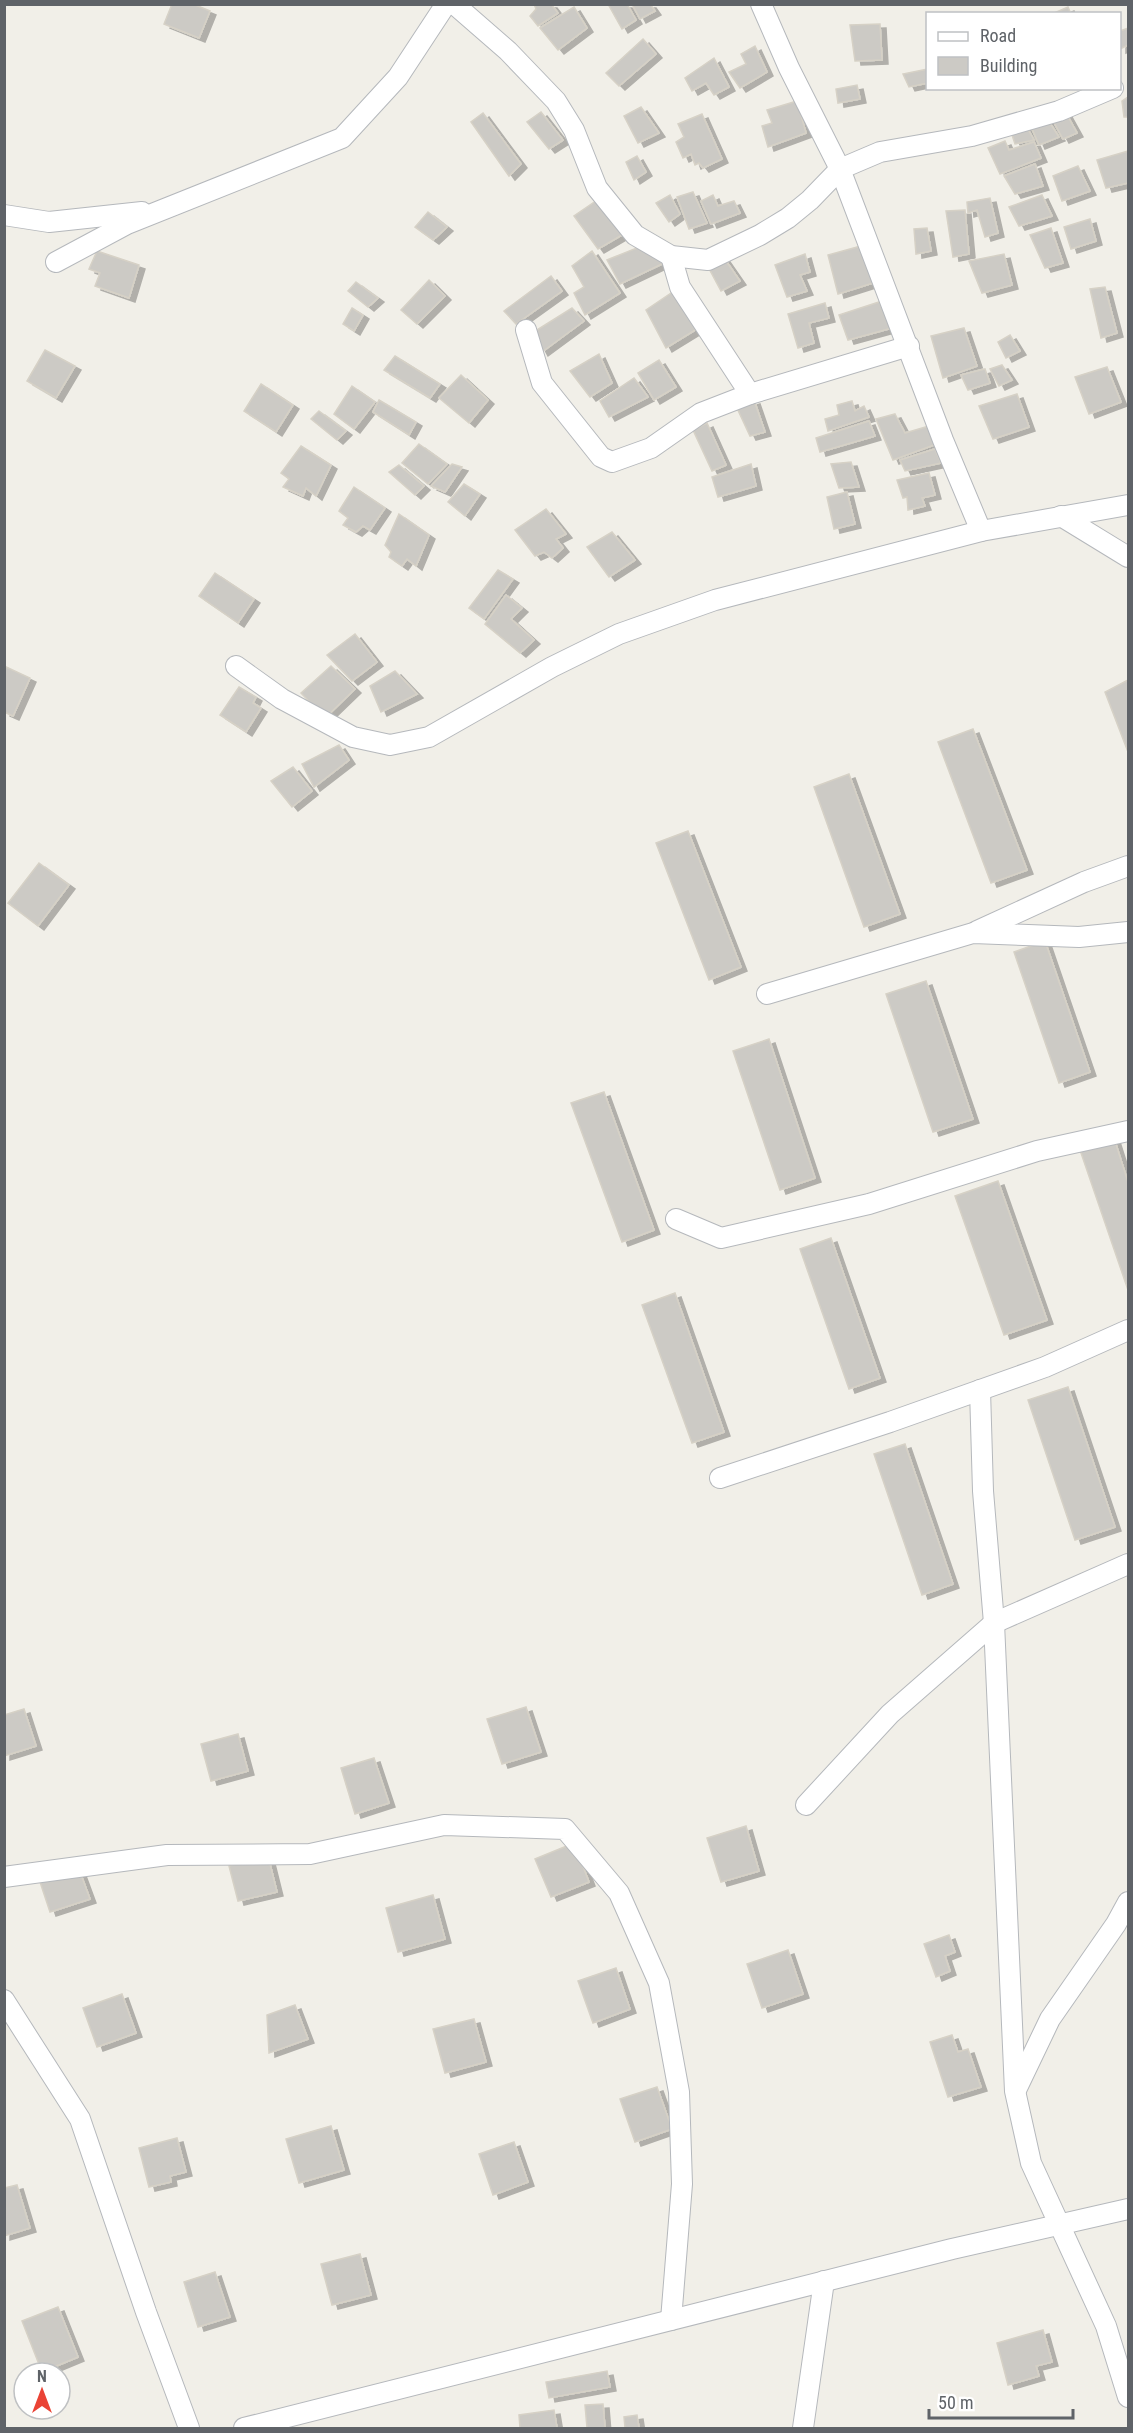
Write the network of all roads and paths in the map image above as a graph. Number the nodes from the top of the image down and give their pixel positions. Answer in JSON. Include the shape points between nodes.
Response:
{"nodes":[{"id":1,"x":446,"y":4,"type":"edge"},
{"id":2,"x":454,"y":4,"type":"edge"},
{"id":3,"x":761,"y":4,"type":"edge"},
{"id":4,"x":1108,"y":90,"type":"edge"},
{"id":5,"x":840,"y":169,"type":"junction"},
{"id":6,"x":161,"y":210,"type":"junction"},
{"id":7,"x":4,"y":215,"type":"edge"},
{"id":8,"x":671,"y":256,"type":"junction"},
{"id":9,"x":56,"y":262,"type":"dead end"},
{"id":10,"x":526,"y":330,"type":"dead end"},
{"id":11,"x":909,"y":346,"type":"junction"},
{"id":12,"x":750,"y":394,"type":"junction"},
{"id":13,"x":1128,"y":505,"type":"edge"},
{"id":14,"x":1061,"y":516,"type":"junction"},
{"id":15,"x":981,"y":531,"type":"junction"},
{"id":16,"x":1128,"y":557,"type":"edge"},
{"id":17,"x":236,"y":666,"type":"dead end"},
{"id":18,"x":1128,"y":866,"type":"edge"},
{"id":19,"x":1128,"y":932,"type":"edge"},
{"id":20,"x":974,"y":933,"type":"junction"},
{"id":21,"x":767,"y":994,"type":"dead end"},
{"id":22,"x":1128,"y":1131,"type":"edge"},
{"id":23,"x":676,"y":1219,"type":"dead end"},
{"id":24,"x":1128,"y":1330,"type":"edge"},
{"id":25,"x":980,"y":1390,"type":"junction"},
{"id":26,"x":720,"y":1478,"type":"dead end"},
{"id":27,"x":1128,"y":1564,"type":"edge"},
{"id":28,"x":994,"y":1623,"type":"junction"},
{"id":29,"x":807,"y":1805,"type":"dead end"},
{"id":30,"x":4,"y":1877,"type":"edge"},
{"id":31,"x":1128,"y":1902,"type":"edge"},
{"id":32,"x":8,"y":2010,"type":"edge"},
{"id":33,"x":1015,"y":2091,"type":"junction"},
{"id":34,"x":1128,"y":2210,"type":"edge"},
{"id":35,"x":1059,"y":2225,"type":"junction"},
{"id":36,"x":824,"y":2282,"type":"junction"},
{"id":37,"x":671,"y":2320,"type":"junction"},
{"id":38,"x":1128,"y":2397,"type":"edge"},
{"id":39,"x":189,"y":2428,"type":"edge"},
{"id":40,"x":244,"y":2428,"type":"edge"},
{"id":41,"x":803,"y":2428,"type":"edge"}],
"edges":[{"from":1,"to":6,"type":"street","via":[[398,77],[342,138]]},
{"from":2,"to":8,"type":"street","via":[[508,51],[556,101],[574,130],[597,188],[635,235]]},
{"from":3,"to":5,"type":"street"},
{"from":4,"to":5,"type":"street","via":[[1059,111],[972,136],[880,152]]},
{"from":5,"to":8,"type":"street","via":[[796,212],[760,235],[708,260]]},
{"from":5,"to":11,"type":"street"},
{"from":6,"to":7,"type":"street","via":[[49,222]]},
{"from":6,"to":9,"type":"street"},
{"from":8,"to":12,"type":"street","via":[[680,286]]},
{"from":10,"to":12,"type":"street","via":[[542,383],[601,457],[612,462],[651,448],[701,413]]},
{"from":11,"to":12,"type":"street"},
{"from":11,"to":15,"type":"street"},
{"from":13,"to":14,"type":"street"},
{"from":14,"to":15,"type":"street"},
{"from":14,"to":16,"type":"street"},
{"from":15,"to":17,"type":"street","via":[[715,600],[630,631],[552,667],[429,737],[390,745],[353,737],[282,699]]},
{"from":18,"to":20,"type":"street"},
{"from":19,"to":20,"type":"street","via":[[1079,938]]},
{"from":20,"to":21,"type":"street"},
{"from":22,"to":23,"type":"street","via":[[1037,1151],[869,1204],[721,1238]]},
{"from":24,"to":25,"type":"street","via":[[1045,1367]]},
{"from":25,"to":26,"type":"street"},
{"from":25,"to":28,"type":"street","via":[[983,1491]]},
{"from":27,"to":28,"type":"street"},
{"from":28,"to":29,"type":"street","via":[[890,1714]]},
{"from":28,"to":33,"type":"street"},
{"from":30,"to":37,"type":"street","via":[[167,1855],[310,1854],[444,1825],[565,1829],[619,1893],[659,1983],[679,2092],[682,2184]]},
{"from":31,"to":33,"type":"street","via":[[1050,2019]]},
{"from":32,"to":39,"type":"street","via":[[80,2119]]},
{"from":33,"to":35,"type":"street","via":[[1031,2163]]},
{"from":34,"to":35,"type":"street"},
{"from":35,"to":36,"type":"street"},
{"from":35,"to":38,"type":"street","via":[[1106,2326]]},
{"from":36,"to":37,"type":"street"},
{"from":36,"to":41,"type":"street"},
{"from":37,"to":40,"type":"street"}]}
